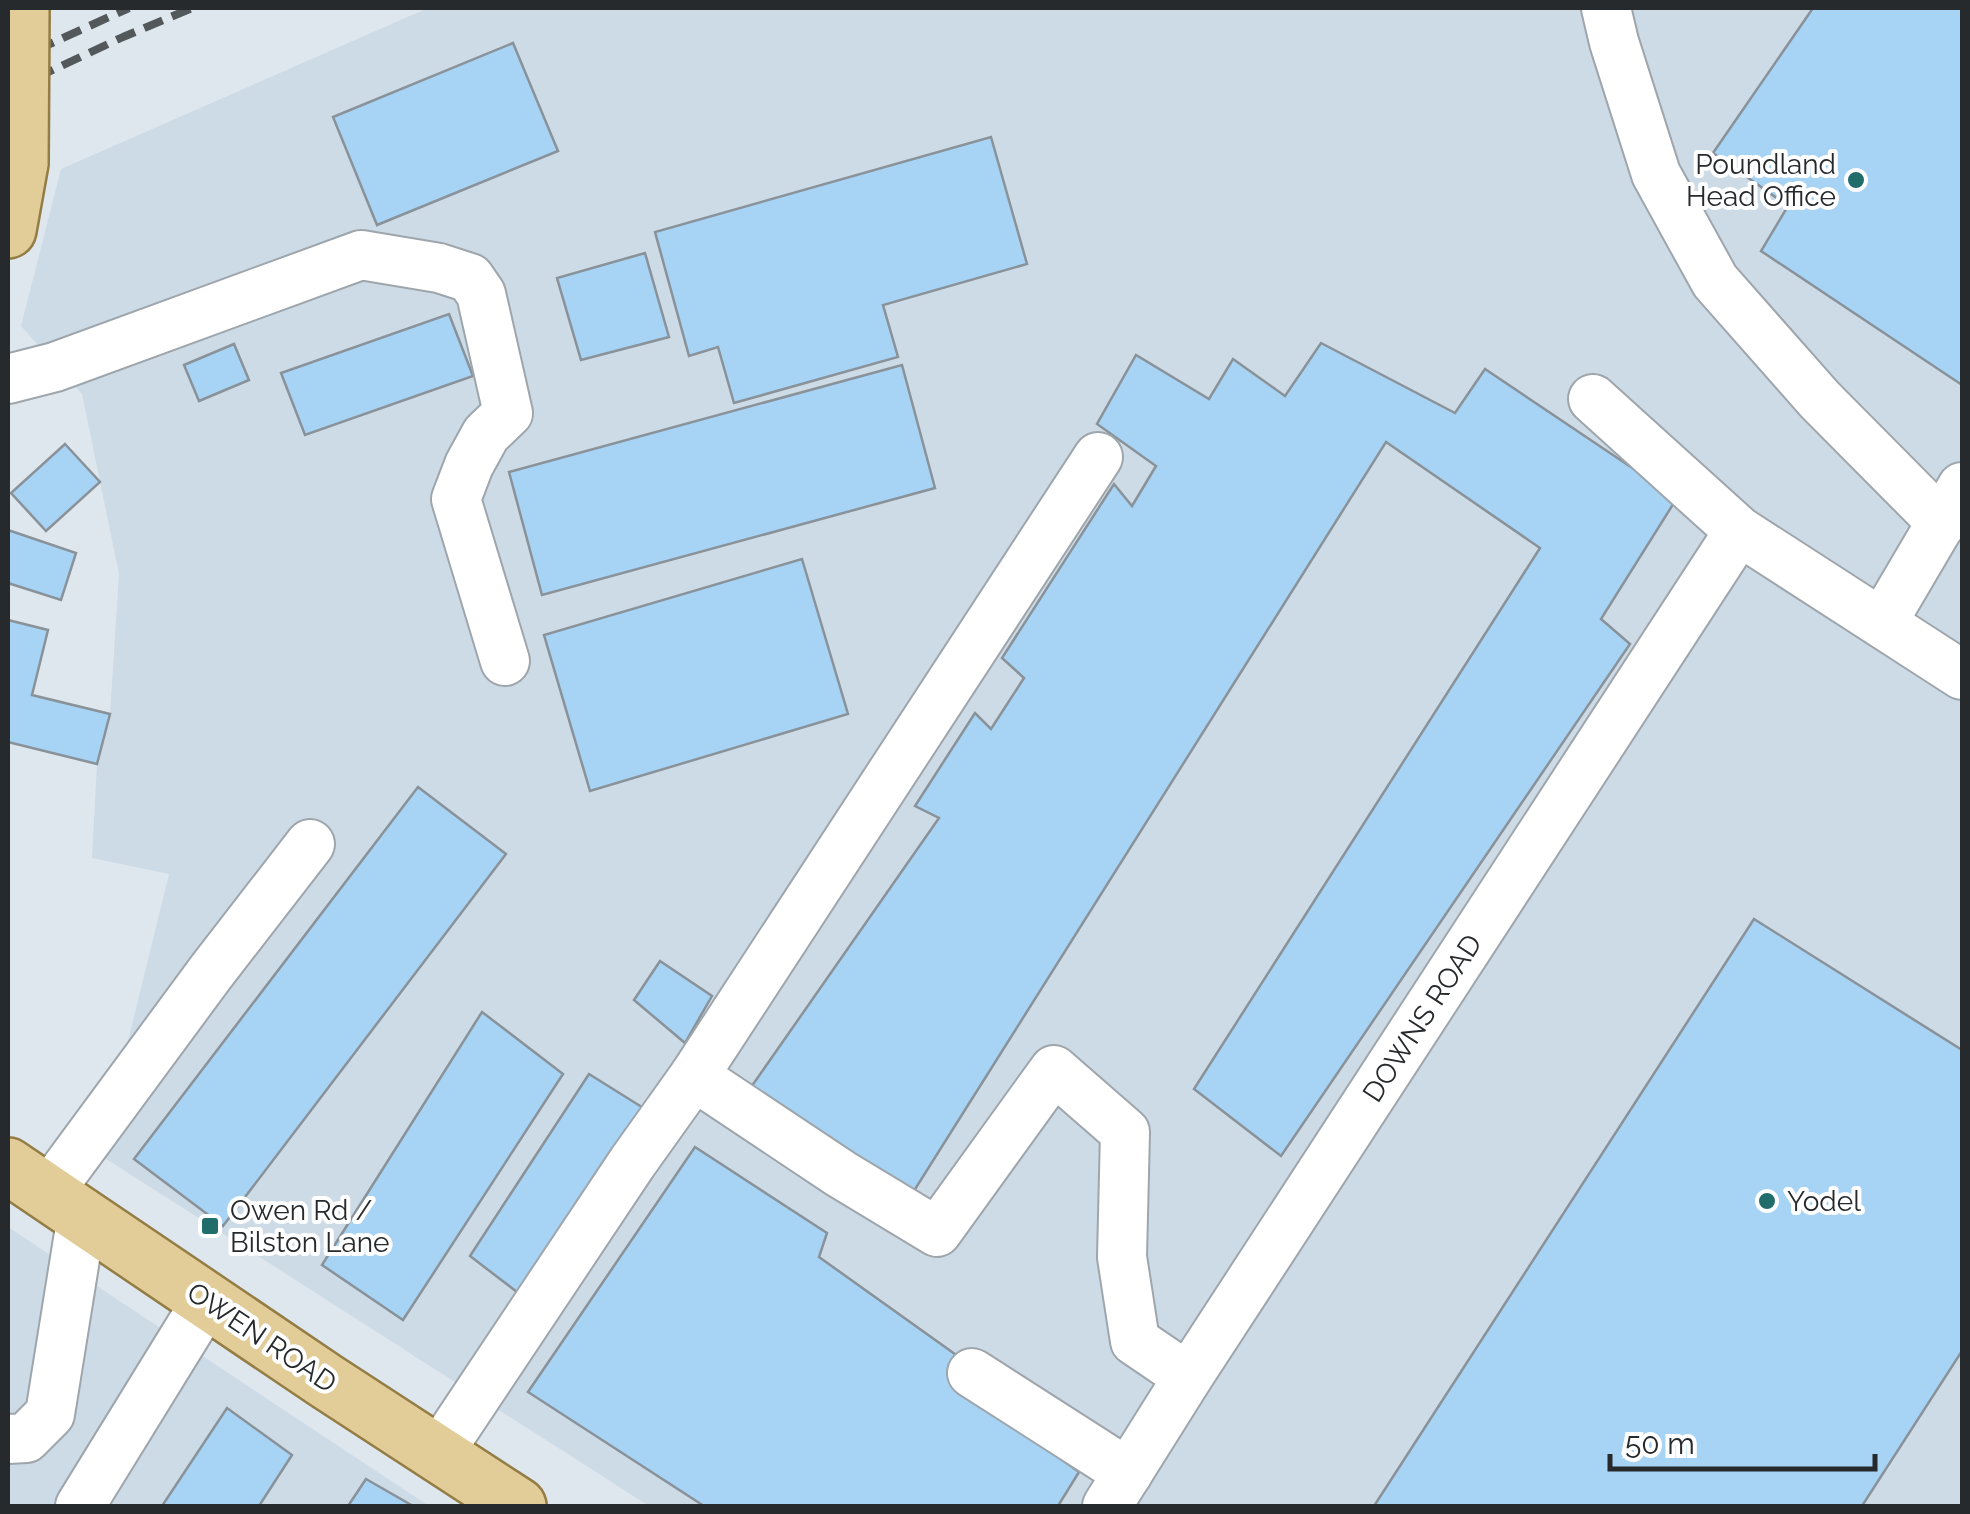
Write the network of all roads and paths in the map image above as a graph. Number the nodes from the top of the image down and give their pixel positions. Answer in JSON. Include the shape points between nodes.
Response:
{"nodes":[{"id":1,"x":21,"y":8,"type":"edge"},
{"id":2,"x":1606,"y":8,"type":"edge"},
{"id":3,"x":8,"y":230,"type":"edge"},
{"id":4,"x":8,"y":380,"type":"edge"},
{"id":5,"x":1592,"y":398,"type":"dead end"},
{"id":6,"x":1098,"y":456,"type":"dead end"},
{"id":7,"x":1952,"y":505,"type":"edge"},
{"id":8,"x":1739,"y":531,"type":"junction"},
{"id":9,"x":1882,"y":623,"type":"junction"},
{"id":10,"x":505,"y":661,"type":"dead end"},
{"id":11,"x":1962,"y":675,"type":"edge"},
{"id":12,"x":310,"y":844,"type":"dead end"},
{"id":13,"x":694,"y":1076,"type":"junction"},
{"id":14,"x":46,"y":1191,"type":"edge"},
{"id":15,"x":207,"y":1300,"type":"junction"},
{"id":16,"x":972,"y":1373,"type":"dead end"},
{"id":17,"x":1188,"y":1377,"type":"junction"},
{"id":18,"x":8,"y":1440,"type":"edge"},
{"id":19,"x":438,"y":1454,"type":"junction"},
{"id":20,"x":1117,"y":1490,"type":"edge"},
{"id":21,"x":80,"y":1506,"type":"edge"},
{"id":22,"x":518,"y":1506,"type":"edge"}],
"edges":[{"from":1,"to":3,"type":"main road","bridge":true,"via":[[20,164]]},
{"from":2,"to":7,"type":"lane","via":[[1656,174],[1715,281],[1820,400]]},
{"from":4,"to":10,"type":"lane","via":[[360,256],[470,278],[481,294],[508,413],[486,434],[456,499]]},
{"from":5,"to":8,"type":"lane"},
{"from":6,"to":13,"type":"lane"},
{"from":7,"to":9,"type":"lane"},
{"from":8,"to":9,"type":"lane"},
{"from":8,"to":17,"type":"lane","name":"DOWNS ROAD"},
{"from":9,"to":11,"type":"lane"},
{"from":12,"to":14,"type":"lane"},
{"from":13,"to":17,"type":"lane","via":[[937,1232],[1054,1070],[1125,1132],[1122,1258],[1135,1341]]},
{"from":13,"to":19,"type":"lane"},
{"from":14,"to":15,"type":"main road","name":"OWEN ROAD"},
{"from":14,"to":18,"type":"lane","via":[[50,1414],[26,1438]]},
{"from":15,"to":19,"type":"main road","name":"OWEN ROAD"},
{"from":15,"to":21,"type":"lane"},
{"from":16,"to":20,"type":"lane"},
{"from":17,"to":20,"type":"lane","name":"DOWNS ROAD"},
{"from":19,"to":22,"type":"main road","name":"OWEN ROAD"}]}
